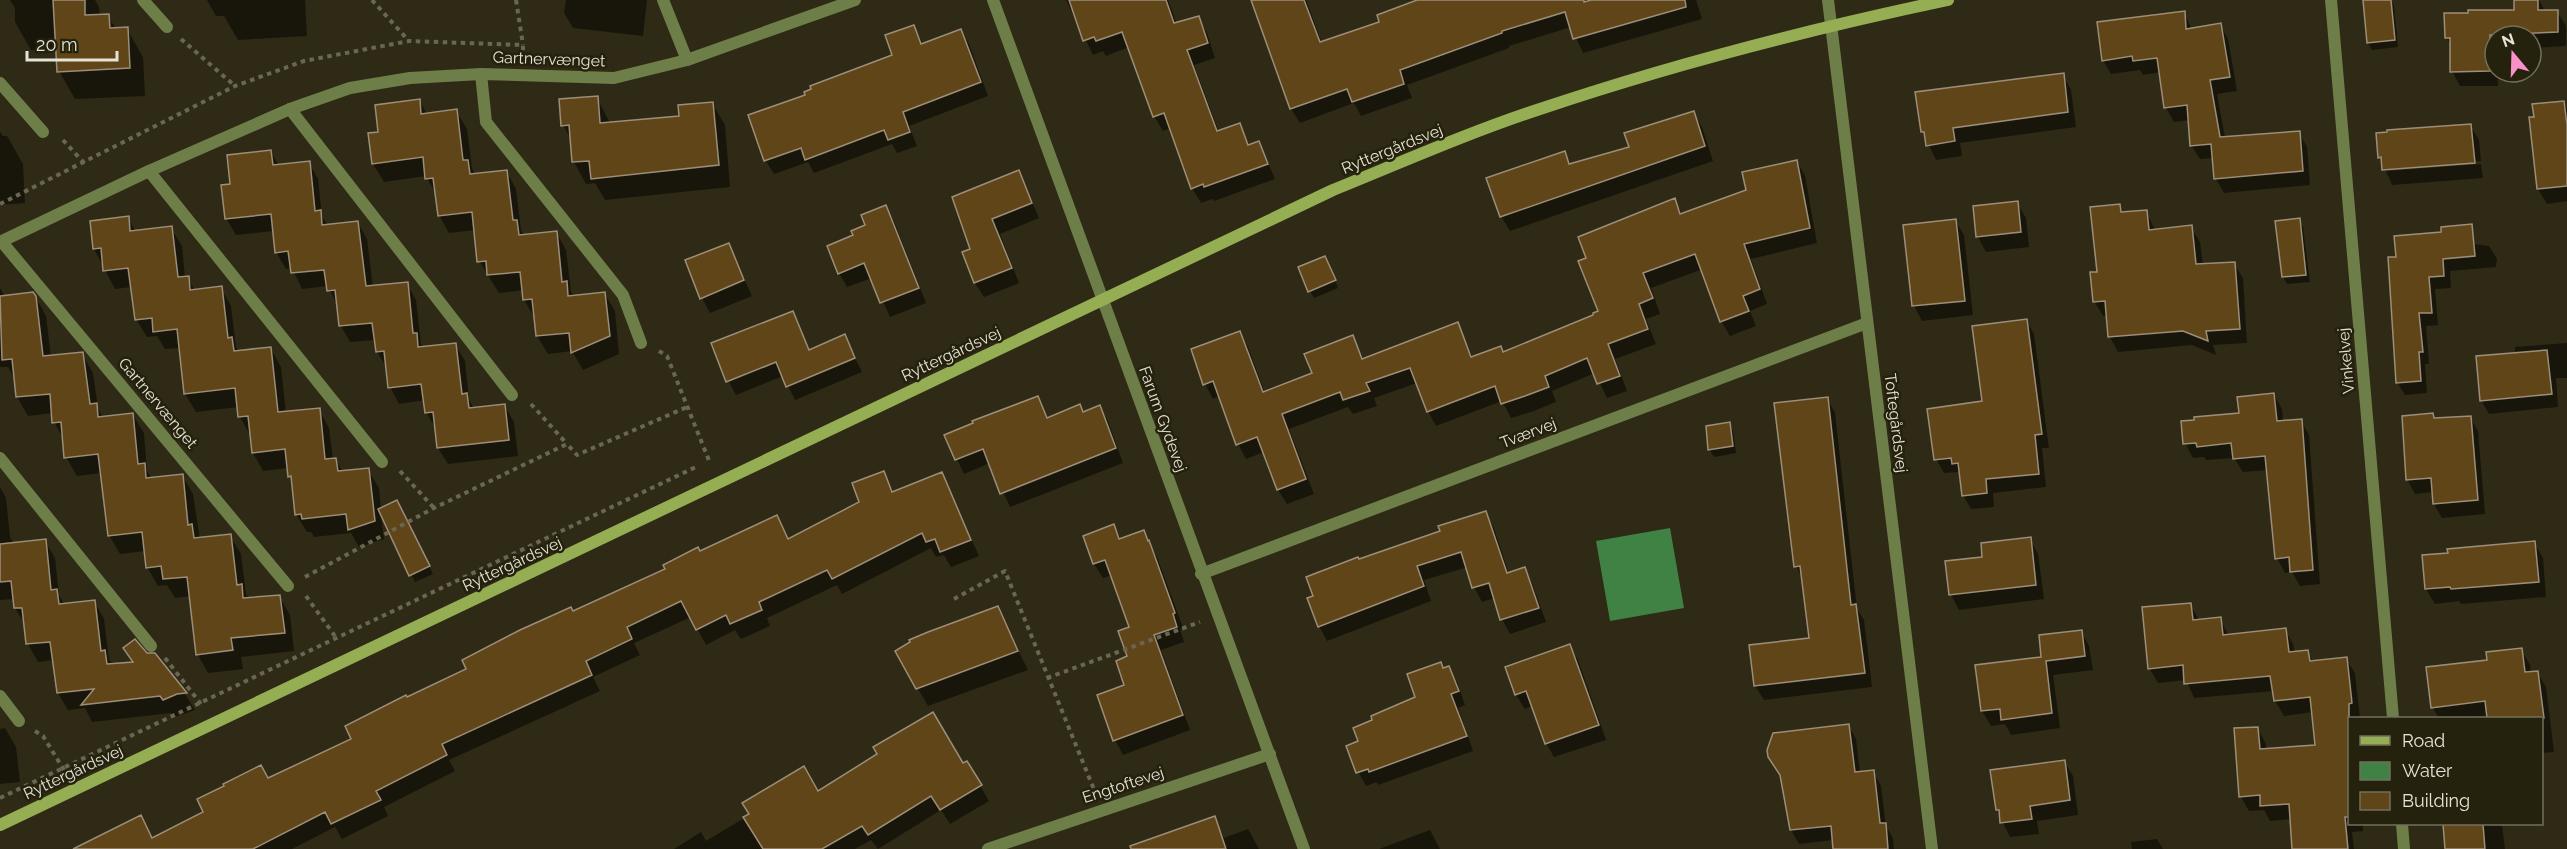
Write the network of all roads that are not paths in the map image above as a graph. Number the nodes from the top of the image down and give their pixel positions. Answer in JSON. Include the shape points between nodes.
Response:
{"nodes":[{"id":1,"x":143,"y":0,"type":"edge"},
{"id":2,"x":663,"y":0,"type":"edge"},
{"id":3,"x":855,"y":0,"type":"edge"},
{"id":4,"x":993,"y":0,"type":"edge"},
{"id":5,"x":1828,"y":0,"type":"edge"},
{"id":6,"x":1948,"y":0,"type":"edge"},
{"id":7,"x":2331,"y":0,"type":"edge"},
{"id":8,"x":1830,"y":25,"type":"junction"},
{"id":9,"x":167,"y":27,"type":"road end"},
{"id":10,"x":687,"y":60,"type":"junction"},
{"id":11,"x":481,"y":74,"type":"junction"},
{"id":12,"x":0,"y":83,"type":"edge"},
{"id":13,"x":290,"y":109,"type":"junction"},
{"id":14,"x":43,"y":132,"type":"road end"},
{"id":15,"x":149,"y":171,"type":"junction"},
{"id":16,"x":1,"y":242,"type":"edge"},
{"id":17,"x":1104,"y":300,"type":"junction"},
{"id":18,"x":1867,"y":323,"type":"junction"},
{"id":19,"x":641,"y":343,"type":"road end"},
{"id":20,"x":512,"y":395,"type":"road end"},
{"id":21,"x":0,"y":458,"type":"edge"},
{"id":22,"x":382,"y":462,"type":"road end"},
{"id":23,"x":1201,"y":574,"type":"junction"},
{"id":24,"x":288,"y":586,"type":"road end"},
{"id":25,"x":151,"y":646,"type":"road end"},
{"id":26,"x":0,"y":696,"type":"edge"},
{"id":27,"x":2393,"y":717,"type":"edge"},
{"id":28,"x":19,"y":721,"type":"road end"},
{"id":29,"x":1270,"y":754,"type":"junction"},
{"id":30,"x":0,"y":825,"type":"edge"},
{"id":31,"x":2402,"y":825,"type":"edge"},
{"id":32,"x":987,"y":849,"type":"edge"},
{"id":33,"x":1304,"y":849,"type":"edge"},
{"id":34,"x":1932,"y":849,"type":"edge"},
{"id":35,"x":2404,"y":849,"type":"edge"}],
"edges":[{"from":1,"to":9,"type":"street"},
{"from":2,"to":10,"type":"street"},
{"from":3,"to":10,"type":"street","name":"Gartnervænget"},
{"from":4,"to":17,"type":"street","name":"Farum Gydevej"},
{"from":5,"to":8,"type":"street","name":"Toftegårdsvej"},
{"from":6,"to":8,"type":"street","name":"Ryttergårdsvej"},
{"from":7,"to":27,"type":"street","name":"Vinkelvej"},
{"from":8,"to":17,"type":"street","name":"Ryttergårdsvej","via":[[1665,69],[1531,112],[1333,190]]},
{"from":8,"to":18,"type":"street","name":"Toftegårdsvej"},
{"from":10,"to":11,"type":"street","name":"Gartnervænget","via":[[614,78]]},
{"from":11,"to":13,"type":"street","name":"Gartnervænget","via":[[410,78],[350,88]]},
{"from":11,"to":19,"type":"street","name":"Gartnervænget","via":[[486,122],[623,295]]},
{"from":12,"to":14,"type":"street"},
{"from":13,"to":15,"type":"street","name":"Gartnervænget"},
{"from":13,"to":20,"type":"street"},
{"from":15,"to":16,"type":"street","name":"Gartnervænget"},
{"from":15,"to":22,"type":"street"},
{"from":16,"to":24,"type":"street","name":"Gartnervænget"},
{"from":17,"to":23,"type":"street","name":"Farum Gydevej"},
{"from":17,"to":30,"type":"street","name":"Ryttergårdsvej"},
{"from":18,"to":23,"type":"street","name":"Tværvej"},
{"from":18,"to":34,"type":"street","name":"Toftegårdsvej"},
{"from":21,"to":25,"type":"street"},
{"from":23,"to":29,"type":"street","name":"Farum Gydevej"},
{"from":26,"to":28,"type":"street"},
{"from":29,"to":32,"type":"street","name":"Engtoftevej"},
{"from":29,"to":33,"type":"street","name":"Farum Gydevej"},
{"from":31,"to":35,"type":"street"}]}
